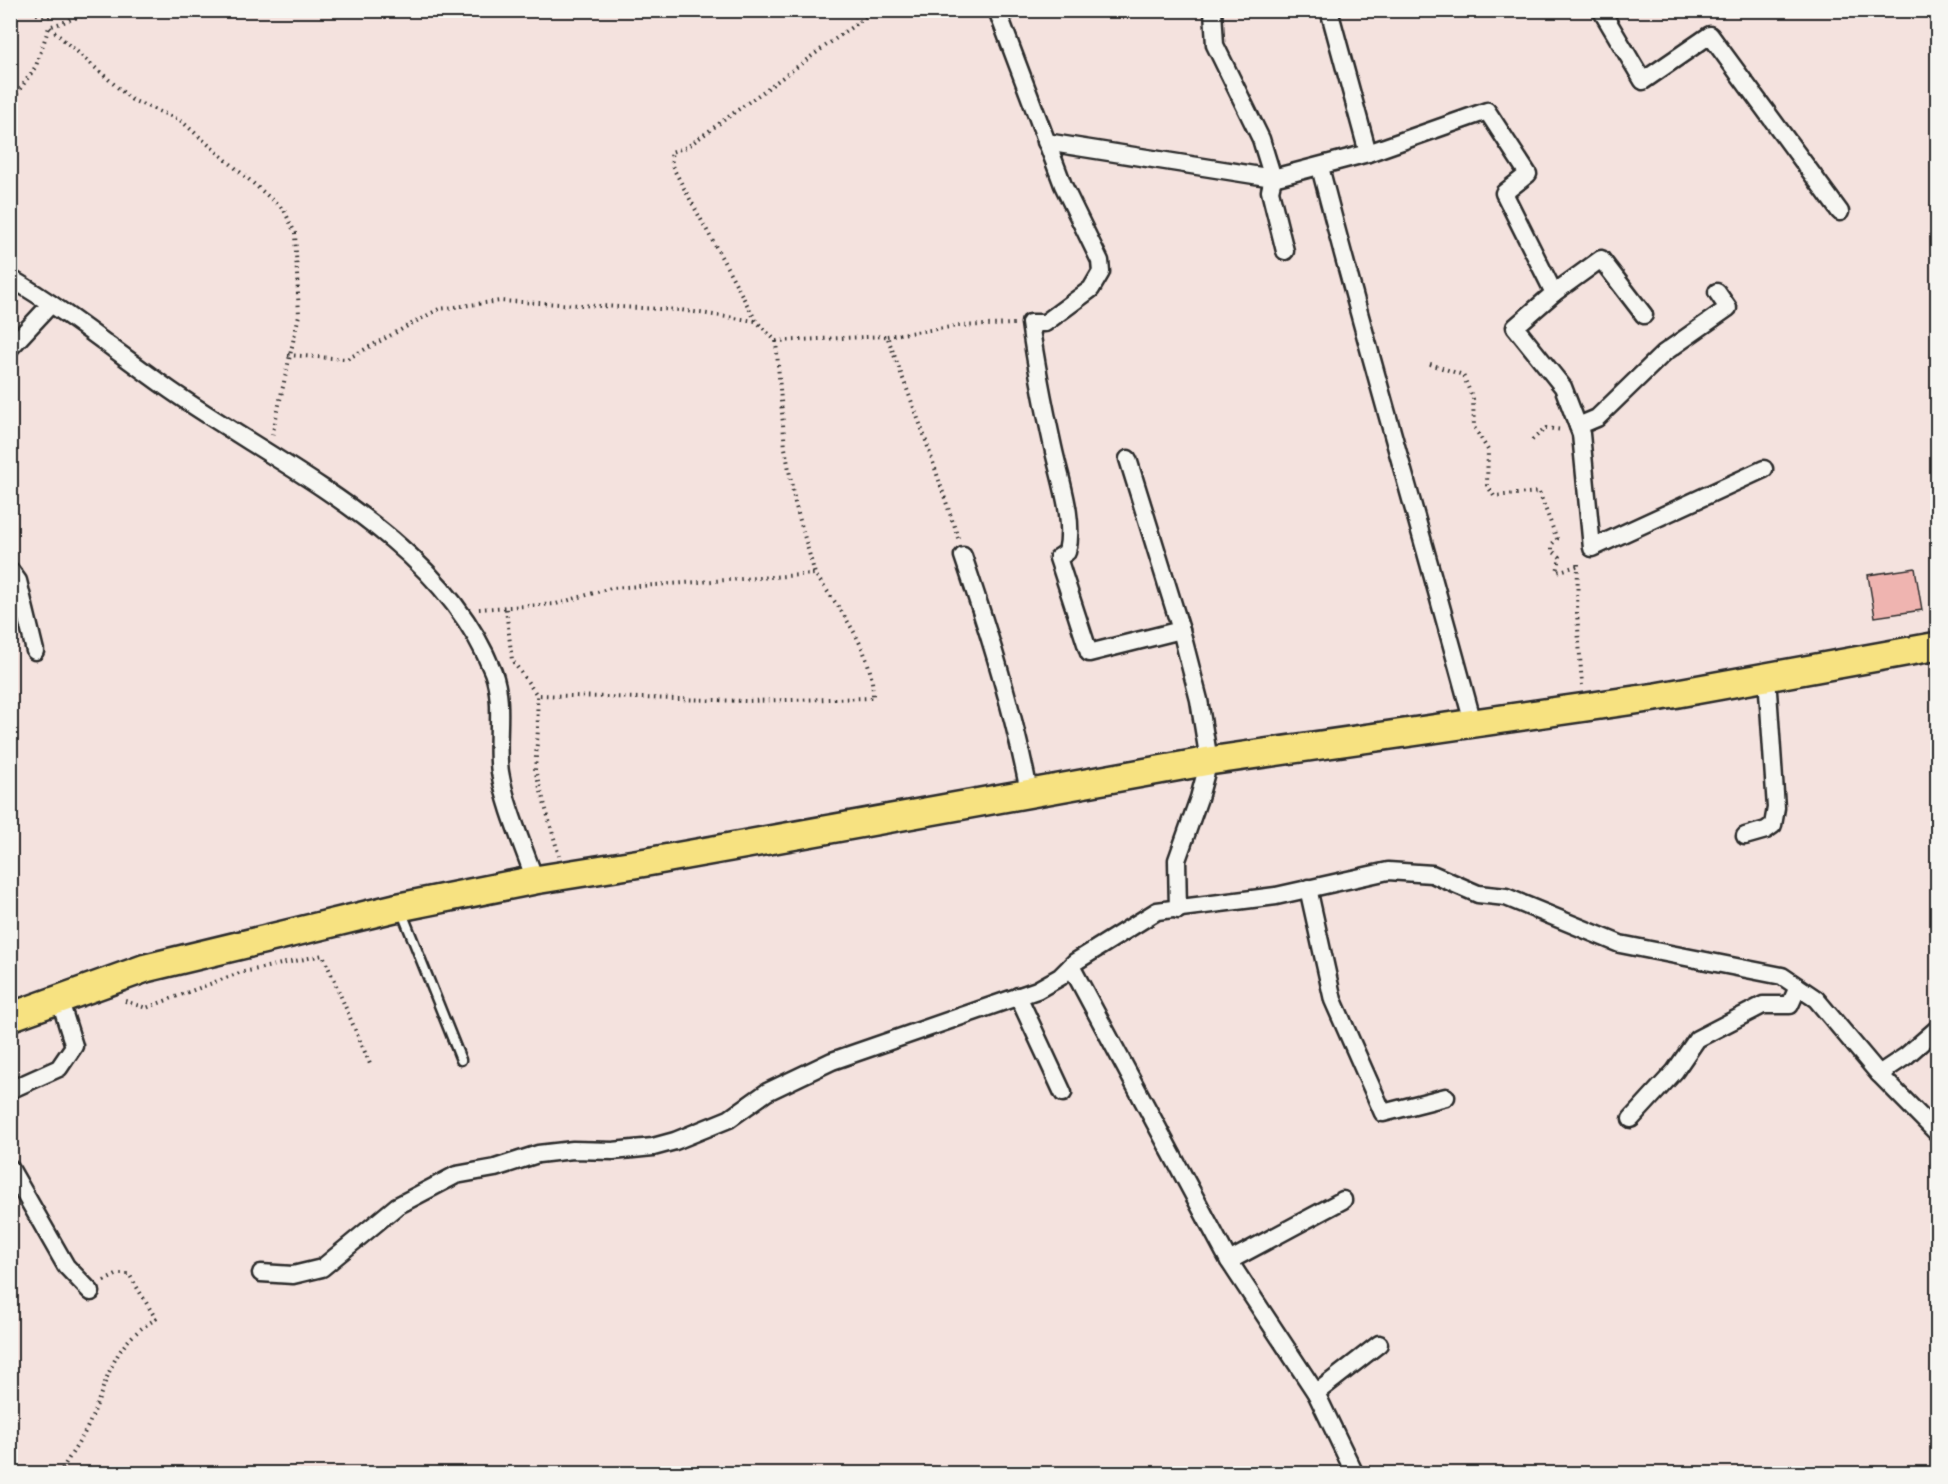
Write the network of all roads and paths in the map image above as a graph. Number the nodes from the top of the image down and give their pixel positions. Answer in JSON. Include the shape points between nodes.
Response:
{"nodes":[{"id":1,"x":32,"y":10,"type":"edge"},
{"id":2,"x":63,"y":10,"type":"edge"},
{"id":3,"x":99,"y":10,"type":"edge"},
{"id":4,"x":875,"y":10,"type":"edge"},
{"id":5,"x":997,"y":10,"type":"edge"},
{"id":6,"x":1213,"y":10,"type":"edge"},
{"id":7,"x":1329,"y":10,"type":"edge"},
{"id":8,"x":1600,"y":10,"type":"edge"},
{"id":9,"x":49,"y":27,"type":"junction"},
{"id":10,"x":10,"y":104,"type":"edge"},
{"id":11,"x":1046,"y":142,"type":"junction"},
{"id":12,"x":1368,"y":153,"type":"junction"},
{"id":13,"x":1320,"y":167,"type":"junction"},
{"id":14,"x":1273,"y":178,"type":"junction"},
{"id":15,"x":1840,"y":212,"type":"dead end"},
{"id":16,"x":1285,"y":251,"type":"dead end"},
{"id":17,"x":10,"y":278,"type":"edge"},
{"id":18,"x":1717,"y":292,"type":"dead end"},
{"id":19,"x":1554,"y":293,"type":"junction"},
{"id":20,"x":51,"y":304,"type":"junction"},
{"id":21,"x":1644,"y":315,"type":"dead end"},
{"id":22,"x":756,"y":321,"type":"junction"},
{"id":23,"x":1030,"y":323,"type":"junction"},
{"id":24,"x":887,"y":336,"type":"junction"},
{"id":25,"x":776,"y":340,"type":"junction"},
{"id":26,"x":10,"y":348,"type":"edge"},
{"id":27,"x":288,"y":355,"type":"junction"},
{"id":28,"x":1430,"y":364,"type":"dead end"},
{"id":29,"x":1578,"y":426,"type":"junction"},
{"id":30,"x":1532,"y":440,"type":"dead end"},
{"id":31,"x":270,"y":452,"type":"junction"},
{"id":32,"x":1128,"y":459,"type":"dead end"},
{"id":33,"x":1764,"y":469,"type":"dead end"},
{"id":34,"x":1592,"y":548,"type":"junction"},
{"id":35,"x":963,"y":556,"type":"joint"},
{"id":36,"x":1577,"y":566,"type":"junction"},
{"id":37,"x":10,"y":570,"type":"edge"},
{"id":38,"x":814,"y":574,"type":"junction"},
{"id":39,"x":457,"y":609,"type":"junction"},
{"id":40,"x":506,"y":609,"type":"junction"},
{"id":41,"x":1181,"y":630,"type":"junction"},
{"id":42,"x":1938,"y":646,"type":"edge"},
{"id":43,"x":35,"y":651,"type":"dead end"},
{"id":44,"x":1767,"y":677,"type":"junction"},
{"id":45,"x":537,"y":695,"type":"junction"},
{"id":46,"x":1584,"y":708,"type":"junction"},
{"id":47,"x":1473,"y":723,"type":"junction"},
{"id":48,"x":1209,"y":761,"type":"junction"},
{"id":49,"x":1029,"y":792,"type":"junction"},
{"id":50,"x":1744,"y":836,"type":"dead end"},
{"id":51,"x":564,"y":875,"type":"junction"},
{"id":52,"x":535,"y":879,"type":"junction"},
{"id":53,"x":1308,"y":888,"type":"junction"},
{"id":54,"x":400,"y":908,"type":"junction"},
{"id":55,"x":1178,"y":910,"type":"junction"},
{"id":56,"x":1071,"y":966,"type":"junction"},
{"id":57,"x":1798,"y":987,"type":"junction"},
{"id":58,"x":1018,"y":996,"type":"junction"},
{"id":59,"x":115,"y":997,"type":"dead end"},
{"id":60,"x":59,"y":998,"type":"junction"},
{"id":61,"x":10,"y":1017,"type":"edge"},
{"id":62,"x":1938,"y":1028,"type":"edge"},
{"id":63,"x":461,"y":1060,"type":"dead end"},
{"id":64,"x":370,"y":1065,"type":"dead end"},
{"id":65,"x":1879,"y":1074,"type":"junction"},
{"id":66,"x":10,"y":1090,"type":"edge"},
{"id":67,"x":1063,"y":1093,"type":"dead end"},
{"id":68,"x":1446,"y":1097,"type":"dead end"},
{"id":69,"x":1631,"y":1119,"type":"dead end"},
{"id":70,"x":1938,"y":1134,"type":"edge"},
{"id":71,"x":10,"y":1168,"type":"edge"},
{"id":72,"x":1343,"y":1200,"type":"dead end"},
{"id":73,"x":1229,"y":1261,"type":"junction"},
{"id":74,"x":261,"y":1273,"type":"dead end"},
{"id":75,"x":91,"y":1292,"type":"joint"},
{"id":76,"x":1379,"y":1344,"type":"dead end"},
{"id":77,"x":1316,"y":1393,"type":"junction"},
{"id":78,"x":59,"y":1473,"type":"edge"},
{"id":79,"x":1355,"y":1473,"type":"edge"}],
"edges":[{"from":1,"to":2,"type":"path","via":[[39,16],[51,17]]},
{"from":3,"to":9,"type":"path"},
{"from":4,"to":22,"type":"path","via":[[687,147],[671,152],[676,174]]},
{"from":5,"to":11,"type":"street"},
{"from":6,"to":14,"type":"street","via":[[1215,45],[1261,139]]},
{"from":7,"to":12,"type":"street"},
{"from":8,"to":15,"type":"street","via":[[1643,81],[1710,35]]},
{"from":9,"to":10,"type":"path","via":[[36,66]]},
{"from":9,"to":27,"type":"path","via":[[132,100],[180,120],[285,210],[295,233],[299,315]]},
{"from":11,"to":14,"type":"street"},
{"from":11,"to":23,"type":"street","via":[[1100,261],[1101,272],[1091,289],[1045,323]]},
{"from":12,"to":13,"type":"street"},
{"from":12,"to":19,"type":"street","via":[[1487,111],[1528,174],[1504,193]]},
{"from":13,"to":14,"type":"street"},
{"from":13,"to":47,"type":"street"},
{"from":14,"to":16,"type":"street","via":[[1270,191]]},
{"from":17,"to":20,"type":"street"},
{"from":18,"to":29,"type":"street","via":[[1728,308],[1664,353],[1597,418]]},
{"from":19,"to":21,"type":"street","via":[[1601,259]]},
{"from":19,"to":29,"type":"street","via":[[1515,327],[1563,387]]},
{"from":20,"to":26,"type":"street"},
{"from":20,"to":31,"type":"street","via":[[170,389]]},
{"from":22,"to":25,"type":"path"},
{"from":22,"to":27,"type":"path","via":[[680,310],[500,301],[439,309],[347,359]]},
{"from":23,"to":24,"type":"path","via":[[958,326]]},
{"from":23,"to":41,"type":"street","via":[[1070,540],[1067,552],[1058,558],[1089,653]]},
{"from":24,"to":25,"type":"path"},
{"from":24,"to":35,"type":"path"},
{"from":25,"to":38,"type":"path","via":[[785,448]]},
{"from":27,"to":31,"type":"path"},
{"from":28,"to":36,"type":"path","via":[[1463,375],[1473,399],[1474,427],[1488,450],[1487,485],[1494,496],[1539,492],[1557,539],[1552,551],[1560,557],[1557,572]]},
{"from":29,"to":30,"type":"path","via":[[1565,431],[1546,428]]},
{"from":29,"to":34,"type":"street"},
{"from":31,"to":39,"type":"street","via":[[378,530],[428,573]]},
{"from":32,"to":41,"type":"street"},
{"from":33,"to":34,"type":"street"},
{"from":34,"to":36,"type":"path","via":[[1581,552]]},
{"from":35,"to":49,"type":"street","via":[[981,608]]},
{"from":36,"to":46,"type":"path"},
{"from":37,"to":43,"type":"street","via":[[18,581]]},
{"from":38,"to":40,"type":"path","via":[[611,588],[556,604]]},
{"from":38,"to":45,"type":"path","via":[[848,619],[874,676],[873,698],[746,701]]},
{"from":39,"to":40,"type":"path"},
{"from":39,"to":52,"type":"street","via":[[493,674],[500,726],[500,770]]},
{"from":40,"to":45,"type":"path","via":[[512,660]]},
{"from":41,"to":48,"type":"street"},
{"from":42,"to":44,"type":"highway"},
{"from":44,"to":46,"type":"highway"},
{"from":44,"to":50,"type":"street","via":[[1776,808],[1773,825]]},
{"from":45,"to":51,"type":"path","via":[[535,770]]},
{"from":46,"to":47,"type":"highway"},
{"from":47,"to":48,"type":"highway"},
{"from":48,"to":49,"type":"highway"},
{"from":48,"to":55,"type":"street","via":[[1178,860]]},
{"from":49,"to":51,"type":"highway"},
{"from":51,"to":52,"type":"highway"},
{"from":52,"to":54,"type":"highway"},
{"from":53,"to":55,"type":"street"},
{"from":53,"to":57,"type":"street","via":[[1388,871],[1432,874],[1478,894],[1506,897],[1620,944],[1782,976]]},
{"from":53,"to":68,"type":"street","via":[[1333,1000],[1383,1113]]},
{"from":54,"to":60,"type":"highway","via":[[146,968]]},
{"from":54,"to":63,"type":"lane"},
{"from":55,"to":56,"type":"street","via":[[1157,911]]},
{"from":56,"to":58,"type":"street","via":[[1060,977]]},
{"from":56,"to":73,"type":"street"},
{"from":57,"to":65,"type":"street","via":[[1816,999]]},
{"from":57,"to":69,"type":"street","via":[[1790,1005],[1763,1005],[1697,1039],[1675,1071]]},
{"from":58,"to":67,"type":"street"},
{"from":58,"to":74,"type":"street","via":[[832,1061],[767,1092],[729,1119],[675,1141],[613,1151],[538,1154],[495,1168],[456,1174],[397,1206],[322,1268],[293,1275]]},
{"from":59,"to":64,"type":"path","via":[[146,1008],[239,973],[323,955]]},
{"from":60,"to":61,"type":"highway"},
{"from":60,"to":66,"type":"street","via":[[74,1046],[58,1068]]},
{"from":62,"to":65,"type":"street"},
{"from":65,"to":70,"type":"street"},
{"from":71,"to":75,"type":"street","via":[[66,1266]]},
{"from":72,"to":73,"type":"street"},
{"from":73,"to":77,"type":"street"},
{"from":75,"to":78,"type":"path","via":[[98,1283],[118,1274],[129,1274],[156,1319],[131,1335],[113,1359],[86,1429]]},
{"from":76,"to":77,"type":"street"},
{"from":77,"to":79,"type":"street"}]}
